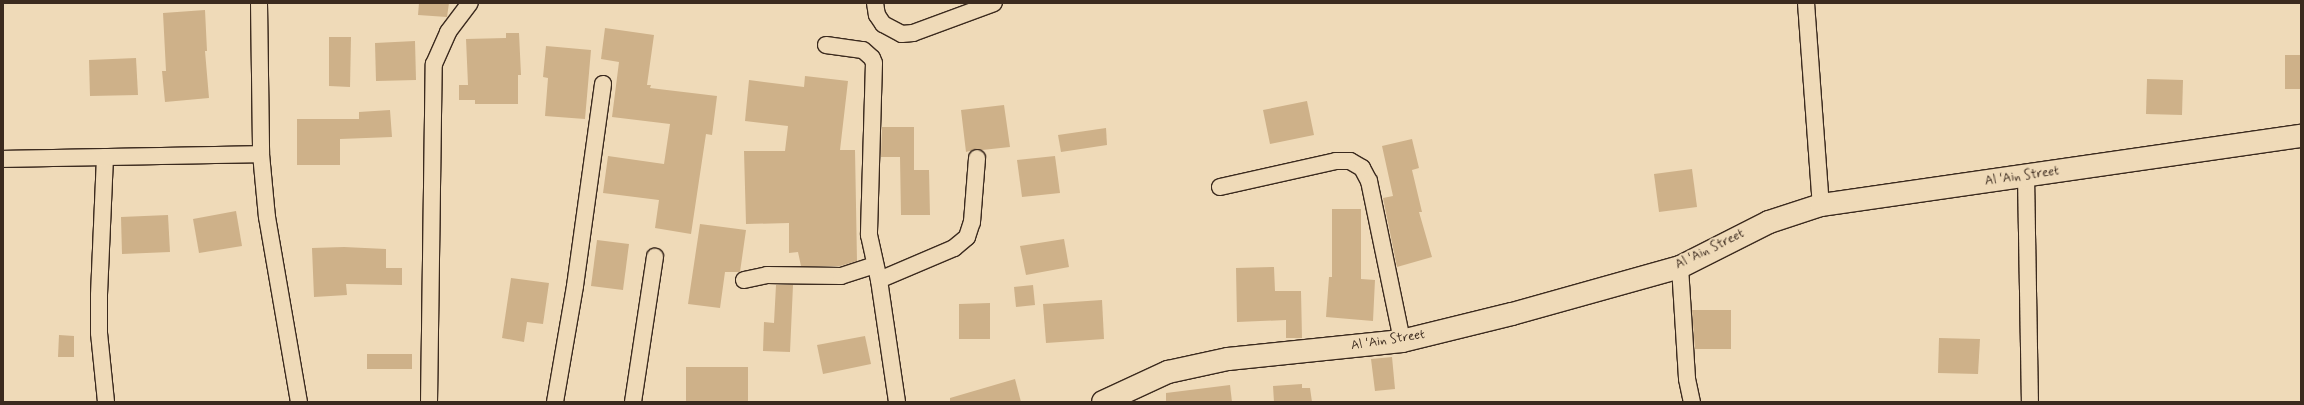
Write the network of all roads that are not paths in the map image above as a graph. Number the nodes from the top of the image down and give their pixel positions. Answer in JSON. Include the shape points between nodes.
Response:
{"nodes":[{"id":1,"x":259,"y":3,"type":"edge"},
{"id":2,"x":470,"y":3,"type":"edge"},
{"id":3,"x":875,"y":3,"type":"edge"},
{"id":4,"x":994,"y":3,"type":"edge"},
{"id":5,"x":1806,"y":3,"type":"edge"},
{"id":6,"x":826,"y":44,"type":"dead end"},
{"id":7,"x":603,"y":84,"type":"dead end"},
{"id":8,"x":2301,"y":136,"type":"edge"},
{"id":9,"x":261,"y":154,"type":"junction"},
{"id":10,"x":105,"y":157,"type":"junction"},
{"id":11,"x":977,"y":158,"type":"dead end"},
{"id":12,"x":3,"y":159,"type":"edge"},
{"id":13,"x":2026,"y":176,"type":"junction"},
{"id":14,"x":1220,"y":187,"type":"dead end"},
{"id":15,"x":1821,"y":205,"type":"junction"},
{"id":16,"x":655,"y":256,"type":"dead end"},
{"id":17,"x":1680,"y":267,"type":"junction"},
{"id":18,"x":877,"y":273,"type":"junction"},
{"id":19,"x":744,"y":280,"type":"dead end"},
{"id":20,"x":1402,"y":341,"type":"junction"},
{"id":21,"x":106,"y":402,"type":"edge"},
{"id":22,"x":299,"y":402,"type":"edge"},
{"id":23,"x":429,"y":402,"type":"edge"},
{"id":24,"x":555,"y":402,"type":"edge"},
{"id":25,"x":633,"y":402,"type":"edge"},
{"id":26,"x":897,"y":402,"type":"edge"},
{"id":27,"x":1103,"y":402,"type":"edge"},
{"id":28,"x":1692,"y":402,"type":"edge"},
{"id":29,"x":2030,"y":402,"type":"edge"}],
"edges":[{"from":1,"to":9,"type":"street"},
{"from":2,"to":23,"type":"street","via":[[448,32],[434,64]]},
{"from":3,"to":4,"type":"street","via":[[877,15],[883,24],[902,34],[913,33]]},
{"from":5,"to":15,"type":"street"},
{"from":6,"to":18,"type":"street","via":[[863,50],[874,63],[868,220]]},
{"from":7,"to":24,"type":"street","via":[[576,286]]},
{"from":8,"to":13,"type":"street","name":"Al ‘Ain Street"},
{"from":9,"to":10,"type":"street"},
{"from":9,"to":22,"type":"street","via":[[270,250]]},
{"from":10,"to":12,"type":"street"},
{"from":10,"to":21,"type":"street","via":[[99,333]]},
{"from":11,"to":18,"type":"street","via":[[972,222],[967,237],[954,248]]},
{"from":13,"to":15,"type":"street","name":"Al ‘Ain Street"},
{"from":13,"to":29,"type":"street"},
{"from":14,"to":20,"type":"street","via":[[1336,161],[1350,161],[1362,168],[1370,181]]},
{"from":15,"to":17,"type":"street","name":"Al ‘Ain Street","via":[[1762,225]]},
{"from":16,"to":25,"type":"street"},
{"from":17,"to":20,"type":"street","name":"Al ‘Ain Street","via":[[1512,314]]},
{"from":17,"to":28,"type":"street","via":[[1687,379]]},
{"from":18,"to":19,"type":"street","via":[[841,276],[767,275]]},
{"from":18,"to":26,"type":"street"},
{"from":20,"to":27,"type":"street","name":"Al ‘Ain Street","via":[[1228,359],[1168,372]]}]}
